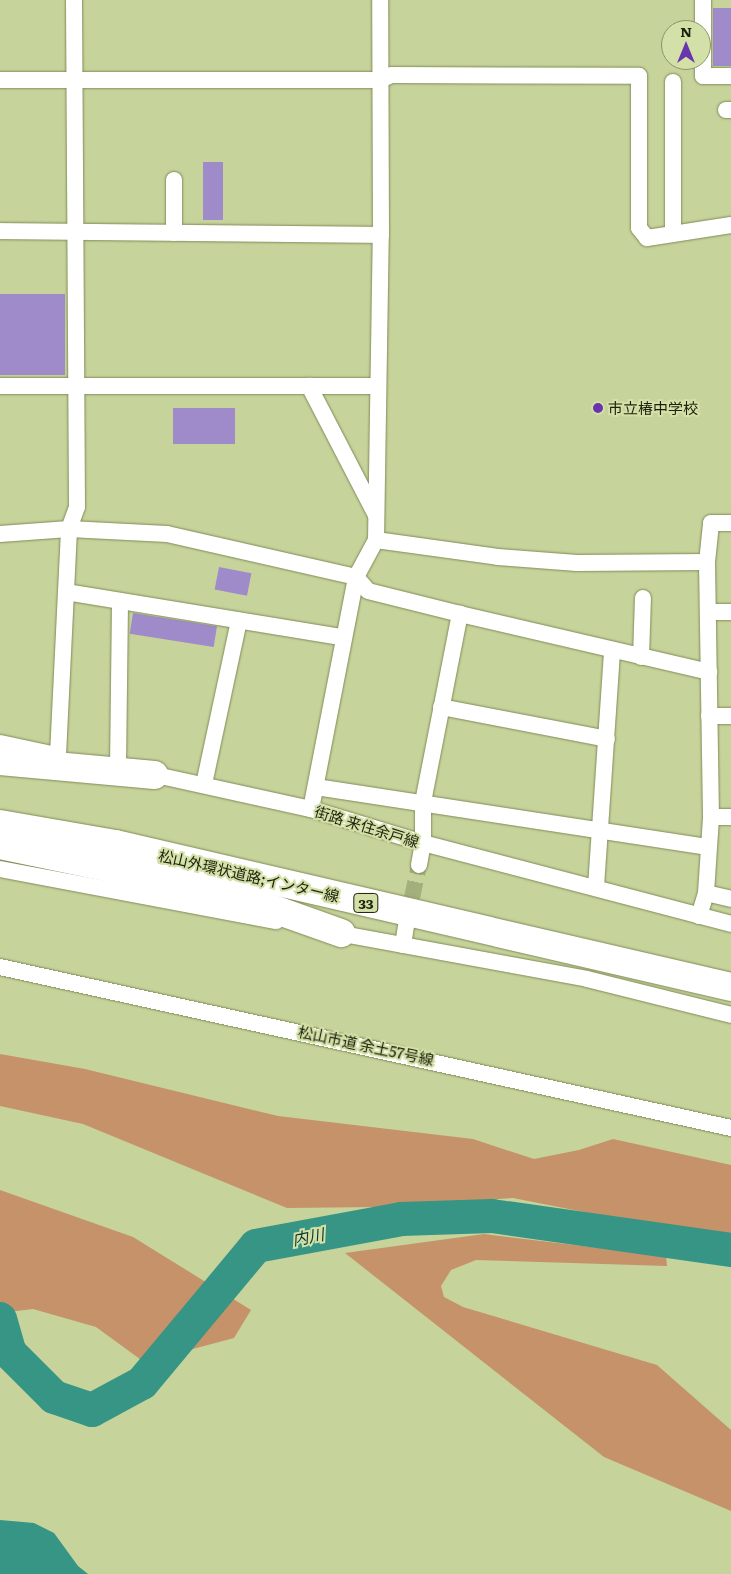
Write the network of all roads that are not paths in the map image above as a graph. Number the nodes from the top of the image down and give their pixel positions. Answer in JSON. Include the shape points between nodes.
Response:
{"nodes":[{"id":1,"x":74,"y":0,"type":"edge"},
{"id":2,"x":380,"y":0,"type":"edge"},
{"id":3,"x":703,"y":0,"type":"edge"},
{"id":4,"x":731,"y":76,"type":"edge"},
{"id":5,"x":75,"y":79,"type":"junction"},
{"id":6,"x":0,"y":80,"type":"edge"},
{"id":7,"x":380,"y":80,"type":"junction"},
{"id":8,"x":673,"y":82,"type":"dead end"},
{"id":9,"x":174,"y":180,"type":"dead end"},
{"id":10,"x":731,"y":225,"type":"edge"},
{"id":11,"x":75,"y":230,"type":"junction"},
{"id":12,"x":0,"y":231,"type":"edge"},
{"id":13,"x":673,"y":232,"type":"junction"},
{"id":14,"x":174,"y":233,"type":"junction"},
{"id":15,"x":381,"y":235,"type":"junction"},
{"id":16,"x":0,"y":386,"type":"edge"},
{"id":17,"x":76,"y":386,"type":"junction"},
{"id":18,"x":309,"y":386,"type":"junction"},
{"id":19,"x":377,"y":386,"type":"junction"},
{"id":20,"x":378,"y":517,"type":"junction"},
{"id":21,"x":731,"y":523,"type":"edge"},
{"id":22,"x":69,"y":529,"type":"junction"},
{"id":23,"x":0,"y":534,"type":"edge"},
{"id":24,"x":376,"y":540,"type":"junction"},
{"id":25,"x":707,"y":562,"type":"junction"},
{"id":26,"x":356,"y":577,"type":"junction"},
{"id":27,"x":66,"y":592,"type":"junction"},
{"id":28,"x":643,"y":598,"type":"dead end"},
{"id":29,"x":120,"y":601,"type":"junction"},
{"id":30,"x":708,"y":612,"type":"junction"},
{"id":31,"x":731,"y":612,"type":"edge"},
{"id":32,"x":460,"y":614,"type":"junction"},
{"id":33,"x":239,"y":621,"type":"junction"},
{"id":34,"x":342,"y":638,"type":"junction"},
{"id":35,"x":612,"y":650,"type":"junction"},
{"id":36,"x":641,"y":657,"type":"junction"},
{"id":37,"x":709,"y":672,"type":"junction"},
{"id":38,"x":441,"y":707,"type":"junction"},
{"id":39,"x":710,"y":716,"type":"junction"},
{"id":40,"x":731,"y":716,"type":"edge"},
{"id":41,"x":607,"y":739,"type":"junction"},
{"id":42,"x":0,"y":743,"type":"edge"},
{"id":43,"x":58,"y":755,"type":"junction"},
{"id":44,"x":0,"y":761,"type":"edge"},
{"id":45,"x":118,"y":767,"type":"junction"},
{"id":46,"x":154,"y":775,"type":"junction"},
{"id":47,"x":204,"y":784,"type":"junction"},
{"id":48,"x":316,"y":787,"type":"junction"},
{"id":49,"x":423,"y":802,"type":"junction"},
{"id":50,"x":311,"y":809,"type":"junction"},
{"id":51,"x":711,"y":817,"type":"junction"},
{"id":52,"x":731,"y":817,"type":"edge"},
{"id":53,"x":0,"y":824,"type":"edge"},
{"id":54,"x":601,"y":830,"type":"junction"},
{"id":55,"x":423,"y":843,"type":"junction"},
{"id":56,"x":0,"y":846,"type":"edge"},
{"id":57,"x":708,"y":847,"type":"junction"},
{"id":58,"x":419,"y":865,"type":"tunnel mouth"},
{"id":59,"x":0,"y":869,"type":"edge"},
{"id":60,"x":596,"y":887,"type":"junction"},
{"id":61,"x":706,"y":893,"type":"junction"},
{"id":62,"x":731,"y":899,"type":"edge"},
{"id":63,"x":699,"y":916,"type":"junction"},
{"id":64,"x":731,"y":924,"type":"edge"},
{"id":65,"x":406,"y":925,"type":"tunnel mouth"},
{"id":66,"x":341,"y":933,"type":"junction"},
{"id":67,"x":402,"y":945,"type":"junction"},
{"id":68,"x":0,"y":967,"type":"edge"},
{"id":69,"x":731,"y":987,"type":"edge"},
{"id":70,"x":731,"y":1015,"type":"edge"},
{"id":71,"x":731,"y":1128,"type":"edge"}],
"edges":[{"from":1,"to":5,"type":"street"},
{"from":2,"to":7,"type":"street"},
{"from":3,"to":4,"type":"street","via":[[703,76]]},
{"from":5,"to":6,"type":"street"},
{"from":5,"to":7,"type":"street"},
{"from":5,"to":11,"type":"street"},
{"from":7,"to":13,"type":"street","via":[[392,75],[639,76],[639,228],[647,238]]},
{"from":7,"to":15,"type":"street"},
{"from":8,"to":13,"type":"street"},
{"from":9,"to":14,"type":"street"},
{"from":10,"to":13,"type":"street"},
{"from":11,"to":12,"type":"street"},
{"from":11,"to":14,"type":"street"},
{"from":11,"to":17,"type":"street"},
{"from":14,"to":15,"type":"street"},
{"from":15,"to":19,"type":"street"},
{"from":16,"to":17,"type":"street"},
{"from":17,"to":18,"type":"street"},
{"from":17,"to":22,"type":"street","via":[[77,507]]},
{"from":18,"to":19,"type":"street"},
{"from":18,"to":20,"type":"street"},
{"from":19,"to":20,"type":"street"},
{"from":20,"to":24,"type":"street"},
{"from":21,"to":25,"type":"street","via":[[711,523]]},
{"from":22,"to":23,"type":"street"},
{"from":22,"to":26,"type":"street","via":[[167,534]]},
{"from":22,"to":27,"type":"street"},
{"from":24,"to":25,"type":"street","via":[[498,557],[577,563]]},
{"from":24,"to":26,"type":"street"},
{"from":25,"to":30,"type":"street"},
{"from":26,"to":32,"type":"street","via":[[368,591]]},
{"from":26,"to":34,"type":"street"},
{"from":27,"to":29,"type":"street"},
{"from":27,"to":43,"type":"street"},
{"from":28,"to":36,"type":"street"},
{"from":29,"to":33,"type":"street"},
{"from":29,"to":45,"type":"street"},
{"from":30,"to":31,"type":"street"},
{"from":30,"to":37,"type":"street"},
{"from":32,"to":35,"type":"street"},
{"from":32,"to":38,"type":"street"},
{"from":33,"to":34,"type":"street"},
{"from":33,"to":47,"type":"street"},
{"from":34,"to":48,"type":"street"},
{"from":35,"to":36,"type":"street"},
{"from":35,"to":41,"type":"street"},
{"from":36,"to":37,"type":"street"},
{"from":37,"to":39,"type":"street"},
{"from":38,"to":41,"type":"street"},
{"from":38,"to":49,"type":"street"},
{"from":39,"to":40,"type":"street"},
{"from":39,"to":51,"type":"street"},
{"from":41,"to":54,"type":"street"},
{"from":42,"to":43,"type":"street","name":"街路 来住余戸線"},
{"from":43,"to":45,"type":"street","name":"街路 来住余戸線"},
{"from":44,"to":46,"type":"highway"},
{"from":45,"to":46,"type":"street","name":"街路 来住余戸線"},
{"from":46,"to":47,"type":"street","name":"街路 来住余戸線"},
{"from":47,"to":50,"type":"street","name":"街路 来住余戸線"},
{"from":48,"to":49,"type":"street"},
{"from":48,"to":50,"type":"street"},
{"from":49,"to":54,"type":"street"},
{"from":49,"to":55,"type":"street"},
{"from":50,"to":55,"type":"street","name":"街路 来住余戸線"},
{"from":51,"to":52,"type":"street"},
{"from":51,"to":57,"type":"street"},
{"from":53,"to":69,"type":"highway","name":"松山外環状道路;インター線","number":"33","via":[[115,844]]},
{"from":54,"to":57,"type":"street"},
{"from":54,"to":60,"type":"street"},
{"from":55,"to":58,"type":"street"},
{"from":55,"to":60,"type":"street","name":"街路 来住余戸線"},
{"from":56,"to":66,"type":"highway","via":[[187,884],[265,906]]},
{"from":57,"to":61,"type":"street"},
{"from":59,"to":66,"type":"street"},
{"from":60,"to":63,"type":"street","name":"街路 来住余戸線"},
{"from":61,"to":62,"type":"street"},
{"from":61,"to":63,"type":"street"},
{"from":63,"to":64,"type":"street","name":"街路 来住余戸線"},
{"from":65,"to":67,"type":"street"},
{"from":66,"to":67,"type":"street"},
{"from":67,"to":70,"type":"street","via":[[587,979]]},
{"from":68,"to":71,"type":"street","name":"松山市道 余土57号線"}]}
